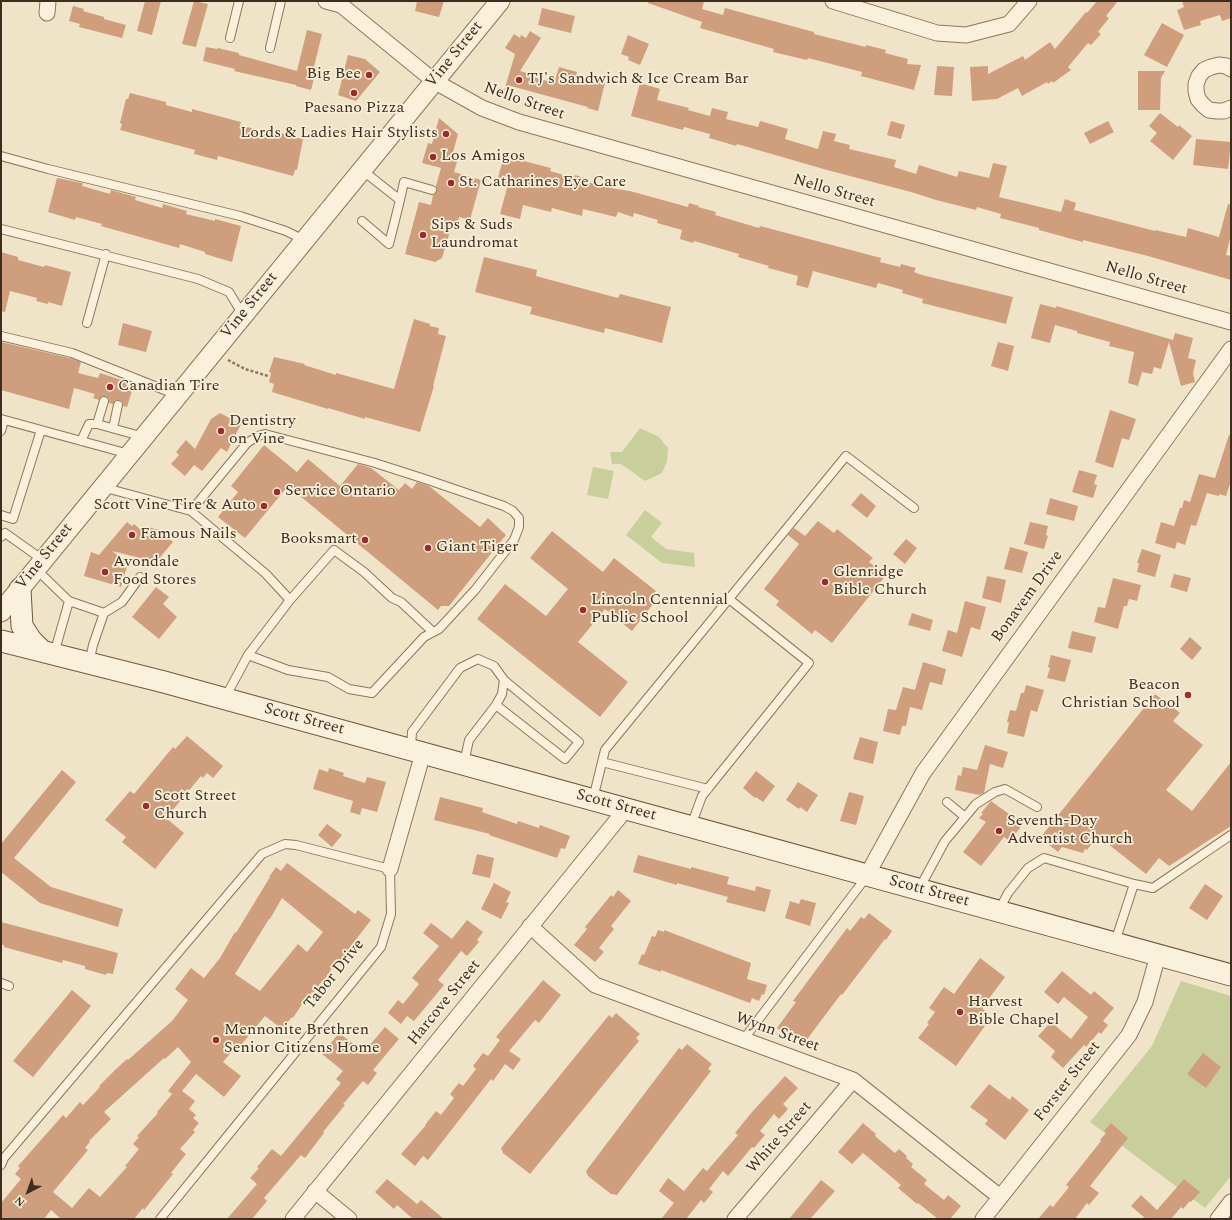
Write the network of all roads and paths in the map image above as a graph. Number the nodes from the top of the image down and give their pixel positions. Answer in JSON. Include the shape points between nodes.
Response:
{"nodes":[{"id":1,"x":240,"y":1,"type":"edge"},
{"id":2,"x":281,"y":1,"type":"edge"},
{"id":3,"x":326,"y":1,"type":"edge"},
{"id":4,"x":500,"y":1,"type":"edge"},
{"id":5,"x":833,"y":1,"type":"edge"},
{"id":6,"x":1029,"y":1,"type":"edge"},
{"id":7,"x":341,"y":3,"type":"edge"},
{"id":8,"x":230,"y":38,"type":"dead end"},
{"id":9,"x":270,"y":48,"type":"dead end"},
{"id":10,"x":1231,"y":69,"type":"edge"},
{"id":11,"x":434,"y":81,"type":"junction"},
{"id":12,"x":1231,"y":108,"type":"edge"},
{"id":13,"x":1,"y":156,"type":"edge"},
{"id":14,"x":362,"y":169,"type":"junction"},
{"id":15,"x":432,"y":190,"type":"dead end"},
{"id":16,"x":400,"y":200,"type":"junction"},
{"id":17,"x":362,"y":221,"type":"dead end"},
{"id":18,"x":1,"y":229,"type":"edge"},
{"id":19,"x":304,"y":240,"type":"junction"},
{"id":20,"x":106,"y":254,"type":"junction"},
{"id":21,"x":243,"y":314,"type":"junction"},
{"id":22,"x":1231,"y":322,"type":"edge"},
{"id":23,"x":86,"y":323,"type":"dead end"},
{"id":24,"x":1,"y":336,"type":"edge"},
{"id":25,"x":1231,"y":349,"type":"edge"},
{"id":26,"x":228,"y":360,"type":"dead end"},
{"id":27,"x":268,"y":376,"type":"dead end"},
{"id":28,"x":177,"y":395,"type":"junction"},
{"id":29,"x":104,"y":401,"type":"dead end"},
{"id":30,"x":118,"y":405,"type":"dead end"},
{"id":31,"x":3,"y":420,"type":"edge"},
{"id":32,"x":97,"y":424,"type":"junction"},
{"id":33,"x":113,"y":428,"type":"junction"},
{"id":34,"x":41,"y":430,"type":"junction"},
{"id":35,"x":1,"y":431,"type":"edge"},
{"id":36,"x":144,"y":436,"type":"junction"},
{"id":37,"x":81,"y":441,"type":"junction"},
{"id":38,"x":129,"y":454,"type":"junction"},
{"id":39,"x":102,"y":487,"type":"junction"},
{"id":40,"x":914,"y":508,"type":"dead end"},
{"id":41,"x":191,"y":511,"type":"junction"},
{"id":42,"x":1,"y":515,"type":"edge"},
{"id":43,"x":2,"y":534,"type":"edge"},
{"id":44,"x":40,"y":564,"type":"junction"},
{"id":45,"x":140,"y":577,"type":"dead end"},
{"id":46,"x":20,"y":589,"type":"junction"},
{"id":47,"x":729,"y":599,"type":"junction"},
{"id":48,"x":290,"y":600,"type":"junction"},
{"id":49,"x":69,"y":601,"type":"junction"},
{"id":50,"x":1,"y":612,"type":"edge"},
{"id":51,"x":104,"y":613,"type":"junction"},
{"id":52,"x":433,"y":632,"type":"junction"},
{"id":53,"x":1,"y":641,"type":"edge"},
{"id":54,"x":48,"y":652,"type":"junction"},
{"id":55,"x":248,"y":655,"type":"junction"},
{"id":56,"x":89,"y":663,"type":"junction"},
{"id":57,"x":504,"y":680,"type":"junction"},
{"id":58,"x":225,"y":698,"type":"junction"},
{"id":59,"x":496,"y":706,"type":"junction"},
{"id":60,"x":417,"y":751,"type":"junction"},
{"id":61,"x":602,"y":762,"type":"junction"},
{"id":62,"x":464,"y":764,"type":"junction"},
{"id":63,"x":708,"y":788,"type":"junction"},
{"id":64,"x":593,"y":800,"type":"junction"},
{"id":65,"x":947,"y":802,"type":"dead end"},
{"id":66,"x":1037,"y":807,"type":"dead end"},
{"id":67,"x":626,"y":809,"type":"junction"},
{"id":68,"x":965,"y":817,"type":"junction"},
{"id":69,"x":691,"y":826,"type":"junction"},
{"id":70,"x":1231,"y":835,"type":"edge"},
{"id":71,"x":390,"y":869,"type":"junction"},
{"id":72,"x":867,"y":875,"type":"junction"},
{"id":73,"x":1134,"y":884,"type":"junction"},
{"id":74,"x":919,"y":889,"type":"junction"},
{"id":75,"x":999,"y":911,"type":"junction"},
{"id":76,"x":530,"y":926,"type":"junction"},
{"id":77,"x":1115,"y":943,"type":"junction"},
{"id":78,"x":1158,"y":955,"type":"junction"},
{"id":79,"x":1231,"y":975,"type":"edge"},
{"id":80,"x":743,"y":1040,"type":"junction"},
{"id":81,"x":853,"y":1080,"type":"junction"},
{"id":82,"x":1,"y":1164,"type":"edge"},
{"id":83,"x":315,"y":1191,"type":"junction"},
{"id":84,"x":1000,"y":1197,"type":"junction"},
{"id":85,"x":1231,"y":1202,"type":"edge"},
{"id":86,"x":160,"y":1219,"type":"edge"},
{"id":87,"x":293,"y":1219,"type":"edge"},
{"id":88,"x":350,"y":1219,"type":"edge"},
{"id":89,"x":735,"y":1219,"type":"edge"},
{"id":90,"x":982,"y":1219,"type":"edge"},
{"id":91,"x":1218,"y":1219,"type":"edge"}],
"edges":[{"from":1,"to":8,"type":"lane"},
{"from":2,"to":9,"type":"lane"},
{"from":3,"to":7,"type":"street"},
{"from":4,"to":11,"type":"street","name":"Vine Street"},
{"from":5,"to":6,"type":"street","via":[[937,33],[966,35],[1009,24]]},
{"from":7,"to":11,"type":"street","name":"Nello Street"},
{"from":10,"to":12,"type":"street","via":[[1218,65],[1204,70],[1196,84],[1196,92],[1198,99],[1210,110],[1217,112]]},
{"from":11,"to":14,"type":"street","name":"Vine Street"},
{"from":11,"to":22,"type":"street","name":"Nello Street","via":[[482,108],[519,122]]},
{"from":13,"to":19,"type":"lane","via":[[240,216],[286,231]]},
{"from":14,"to":16,"type":"lane"},
{"from":14,"to":19,"type":"street","name":"Vine Street"},
{"from":15,"to":16,"type":"lane","via":[[404,182]]},
{"from":16,"to":17,"type":"lane","via":[[389,244]]},
{"from":18,"to":20,"type":"lane"},
{"from":19,"to":21,"type":"street","name":"Vine Street"},
{"from":20,"to":21,"type":"lane","via":[[198,279],[229,292]]},
{"from":20,"to":23,"type":"lane"},
{"from":21,"to":28,"type":"street","name":"Vine Street"},
{"from":24,"to":28,"type":"lane","via":[[72,353],[111,373]]},
{"from":25,"to":72,"type":"street","name":"Bonavem Drive","via":[[923,773]]},
{"from":26,"to":27,"type":"path","via":[[245,369]]},
{"from":28,"to":36,"type":"street","name":"Vine Street"},
{"from":29,"to":32,"type":"lane"},
{"from":30,"to":33,"type":"lane"},
{"from":31,"to":34,"type":"lane"},
{"from":31,"to":35,"type":"lane"},
{"from":32,"to":33,"type":"lane"},
{"from":32,"to":37,"type":"lane","via":[[89,424]]},
{"from":33,"to":36,"type":"lane"},
{"from":34,"to":37,"type":"lane"},
{"from":34,"to":42,"type":"lane","via":[[12,519]]},
{"from":36,"to":38,"type":"street","name":"Vine Street"},
{"from":37,"to":38,"type":"lane"},
{"from":38,"to":39,"type":"street","name":"Vine Street"},
{"from":39,"to":41,"type":"lane"},
{"from":39,"to":44,"type":"street","name":"Vine Street"},
{"from":40,"to":47,"type":"lane","via":[[846,456]]},
{"from":41,"to":48,"type":"lane","via":[[266,574]]},
{"from":41,"to":52,"type":"lane","via":[[248,444],[265,434],[375,463],[504,506],[519,518],[514,540],[475,590],[439,629]]},
{"from":43,"to":44,"type":"lane"},
{"from":44,"to":46,"type":"street","name":"Vine Street"},
{"from":44,"to":49,"type":"lane"},
{"from":45,"to":51,"type":"lane","via":[[122,602]]},
{"from":46,"to":50,"type":"street","name":"Vine Street"},
{"from":46,"to":54,"type":"main road","via":[[22,626],[31,640]]},
{"from":47,"to":61,"type":"lane","via":[[605,750]]},
{"from":47,"to":63,"type":"lane","via":[[809,662]]},
{"from":48,"to":52,"type":"lane","via":[[334,550],[364,572],[392,598],[401,602]]},
{"from":48,"to":55,"type":"lane"},
{"from":49,"to":51,"type":"lane"},
{"from":49,"to":54,"type":"lane"},
{"from":51,"to":56,"type":"lane"},
{"from":52,"to":55,"type":"lane","via":[[424,637],[372,693],[349,689],[328,677],[288,670]]},
{"from":53,"to":54,"type":"main road","name":"Scott Street"},
{"from":54,"to":56,"type":"main road","name":"Scott Street"},
{"from":55,"to":58,"type":"lane"},
{"from":56,"to":58,"type":"main road","name":"Scott Street"},
{"from":57,"to":59,"type":"lane","via":[[502,694]]},
{"from":57,"to":59,"type":"lane","via":[[579,742],[565,759]]},
{"from":57,"to":60,"type":"lane","via":[[494,666],[478,659],[460,668],[412,732]]},
{"from":58,"to":60,"type":"main road","name":"Scott Street"},
{"from":59,"to":62,"type":"lane","via":[[469,740]]},
{"from":60,"to":62,"type":"main road","name":"Scott Street"},
{"from":60,"to":71,"type":"street","name":"Tabor Drive"},
{"from":61,"to":63,"type":"lane"},
{"from":61,"to":64,"type":"lane"},
{"from":62,"to":64,"type":"main road","name":"Scott Street"},
{"from":63,"to":69,"type":"lane","via":[[702,796]]},
{"from":64,"to":67,"type":"main road","name":"Scott Street"},
{"from":65,"to":68,"type":"lane"},
{"from":66,"to":68,"type":"lane","via":[[1005,789],[976,804]]},
{"from":67,"to":69,"type":"main road","name":"Scott Street"},
{"from":67,"to":76,"type":"street","name":"Harcove Street"},
{"from":68,"to":74,"type":"lane","via":[[945,841]]},
{"from":69,"to":72,"type":"main road","name":"Scott Street"},
{"from":70,"to":73,"type":"lane","via":[[1153,888]]},
{"from":71,"to":82,"type":"lane","via":[[296,845],[285,844],[262,854]]},
{"from":71,"to":86,"type":"lane","name":"Tabor Drive","via":[[391,914],[381,947]]},
{"from":72,"to":74,"type":"main road","name":"Scott Street"},
{"from":72,"to":80,"type":"lane"},
{"from":73,"to":75,"type":"lane","via":[[1044,858],[1028,868],[1008,893]]},
{"from":73,"to":77,"type":"lane"},
{"from":74,"to":75,"type":"main road","name":"Scott Street"},
{"from":75,"to":77,"type":"main road","name":"Scott Street"},
{"from":76,"to":80,"type":"street","name":"Wynn Street","via":[[595,985]]},
{"from":76,"to":83,"type":"street","name":"Harcove Street"},
{"from":77,"to":78,"type":"main road","name":"Scott Street"},
{"from":78,"to":79,"type":"main road","name":"Scott Street"},
{"from":78,"to":84,"type":"street","name":"Forster Street","via":[[1145,1002],[1129,1035]]},
{"from":80,"to":81,"type":"street","name":"Wynn Street"},
{"from":81,"to":84,"type":"street","name":"Wynn Street"},
{"from":81,"to":89,"type":"street","name":"White Street"},
{"from":83,"to":87,"type":"street","name":"Harcove Street"},
{"from":83,"to":88,"type":"street"},
{"from":84,"to":90,"type":"street","name":"Forster Street"},
{"from":85,"to":91,"type":"street"}]}
